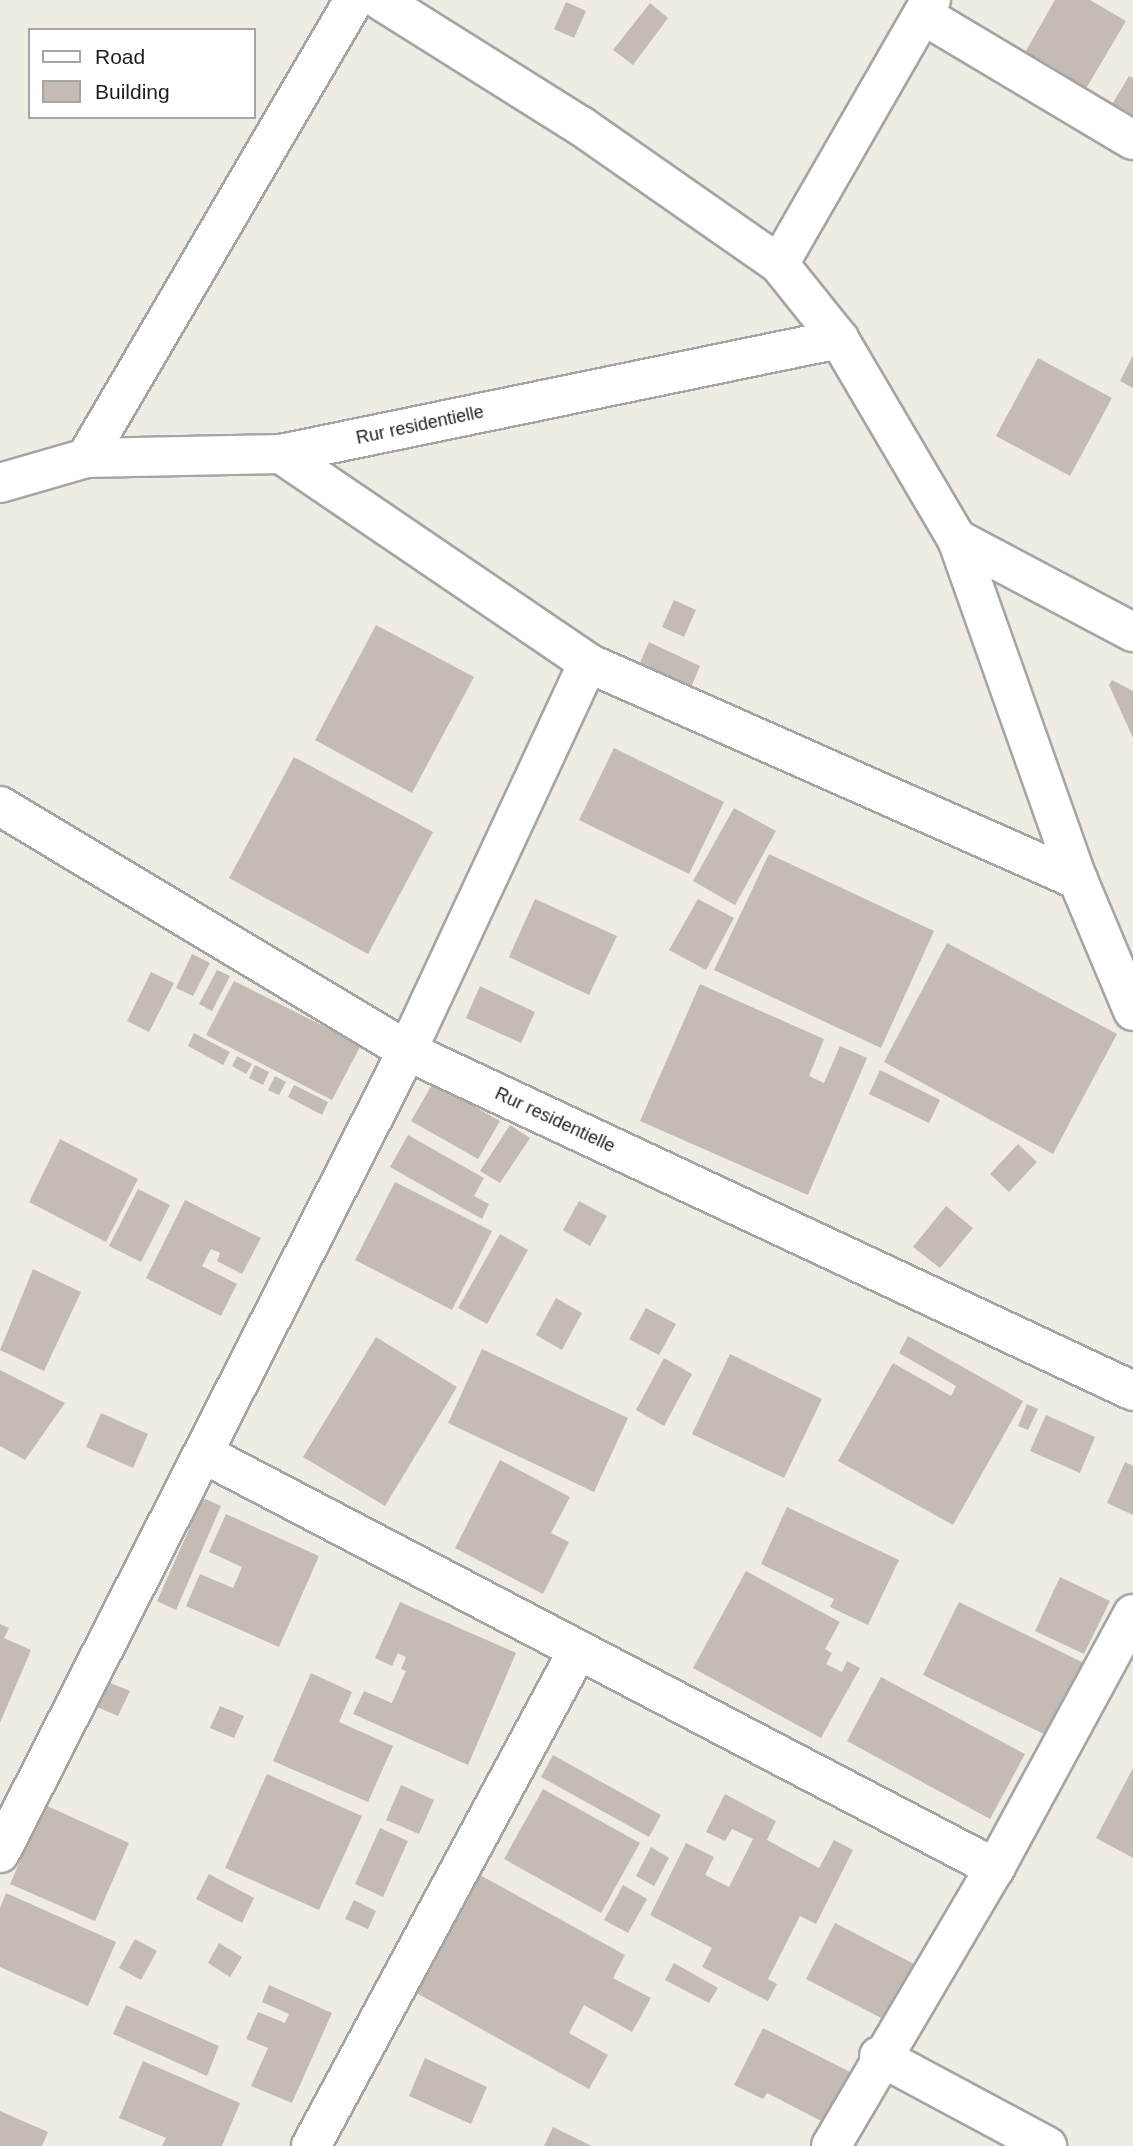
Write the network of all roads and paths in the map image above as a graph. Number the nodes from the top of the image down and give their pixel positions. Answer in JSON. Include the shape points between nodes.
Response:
{"nodes":[{"id":1,"x":354,"y":0,"type":"edge"},
{"id":2,"x":380,"y":0,"type":"edge"},
{"id":3,"x":927,"y":8,"type":"edge"},
{"id":4,"x":1133,"y":140,"type":"edge"},
{"id":5,"x":779,"y":264,"type":"junction"},
{"id":6,"x":839,"y":339,"type":"junction"},
{"id":7,"x":281,"y":454,"type":"junction"},
{"id":8,"x":86,"y":458,"type":"junction"},
{"id":9,"x":4,"y":480,"type":"edge"},
{"id":10,"x":957,"y":539,"type":"junction"},
{"id":11,"x":1133,"y":632,"type":"edge"},
{"id":12,"x":588,"y":663,"type":"junction"},
{"id":13,"x":0,"y":806,"type":"edge"},
{"id":14,"x":1077,"y":880,"type":"junction"},
{"id":15,"x":1133,"y":1011,"type":"edge"},
{"id":16,"x":407,"y":1051,"type":"junction"},
{"id":17,"x":1133,"y":1391,"type":"edge"},
{"id":18,"x":206,"y":1455,"type":"junction"},
{"id":19,"x":1133,"y":1614,"type":"edge"},
{"id":20,"x":576,"y":1652,"type":"junction"},
{"id":21,"x":0,"y":1853,"type":"edge"},
{"id":22,"x":995,"y":1868,"type":"junction"},
{"id":23,"x":879,"y":2056,"type":"junction"},
{"id":24,"x":312,"y":2146,"type":"edge"},
{"id":25,"x":831,"y":2146,"type":"edge"},
{"id":26,"x":1047,"y":2146,"type":"edge"}],
"edges":[{"from":1,"to":8,"type":"street"},
{"from":2,"to":5,"type":"street","via":[[581,126]]},
{"from":3,"to":4,"type":"street"},
{"from":3,"to":5,"type":"street"},
{"from":5,"to":6,"type":"street"},
{"from":6,"to":7,"type":"street","name":"Rur residentielle"},
{"from":6,"to":10,"type":"street"},
{"from":7,"to":8,"type":"street","name":"Rur residentielle"},
{"from":7,"to":12,"type":"street"},
{"from":8,"to":9,"type":"street","name":"Rur residentielle"},
{"from":10,"to":11,"type":"street"},
{"from":10,"to":14,"type":"street"},
{"from":12,"to":14,"type":"street"},
{"from":12,"to":16,"type":"street"},
{"from":13,"to":16,"type":"street","name":"Rur residentielle"},
{"from":14,"to":15,"type":"street"},
{"from":16,"to":17,"type":"street","name":"Rur residentielle"},
{"from":16,"to":18,"type":"street"},
{"from":18,"to":20,"type":"street"},
{"from":18,"to":21,"type":"street"},
{"from":19,"to":22,"type":"street"},
{"from":20,"to":22,"type":"street"},
{"from":20,"to":24,"type":"street"},
{"from":22,"to":23,"type":"street"},
{"from":23,"to":25,"type":"street"},
{"from":23,"to":26,"type":"street"}]}
